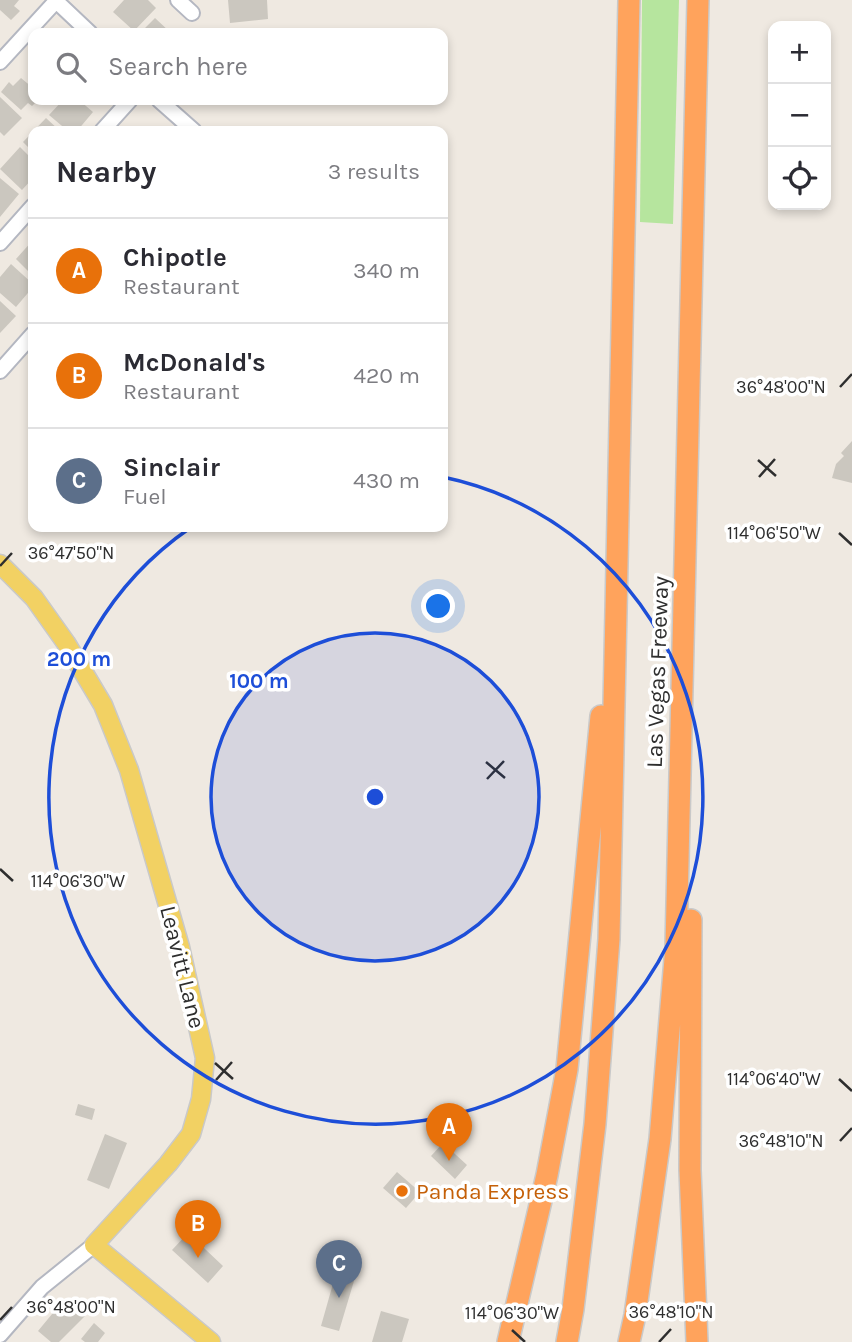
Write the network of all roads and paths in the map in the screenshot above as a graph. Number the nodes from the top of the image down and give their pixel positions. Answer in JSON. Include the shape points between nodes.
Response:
{"nodes":[{"id":1,"x":56,"y":0,"type":"edge"},
{"id":2,"x":178,"y":0,"type":"edge"},
{"id":3,"x":629,"y":0,"type":"edge"},
{"id":4,"x":698,"y":0,"type":"edge"},
{"id":5,"x":192,"y":13,"type":"dead end"},
{"id":6,"x":31,"y":28,"type":"edge"},
{"id":7,"x":85,"y":28,"type":"edge"},
{"id":8,"x":28,"y":31,"type":"edge"},
{"id":9,"x":0,"y":62,"type":"edge"},
{"id":10,"x":125,"y":105,"type":"edge"},
{"id":11,"x":165,"y":105,"type":"edge"},
{"id":12,"x":107,"y":126,"type":"edge"},
{"id":13,"x":188,"y":126,"type":"edge"},
{"id":14,"x":28,"y":212,"type":"edge"},
{"id":15,"x":0,"y":243,"type":"edge"},
{"id":16,"x":28,"y":340,"type":"edge"},
{"id":17,"x":0,"y":371,"type":"edge"},
{"id":18,"x":687,"y":515,"type":"junction"},
{"id":19,"x":617,"y":557,"type":"junction"},
{"id":20,"x":0,"y":564,"type":"edge"},
{"id":21,"x":94,"y":1245,"type":"junction"},
{"id":22,"x":0,"y":1335,"type":"edge"},
{"id":23,"x":211,"y":1342,"type":"edge"},
{"id":24,"x":508,"y":1342,"type":"edge"},
{"id":25,"x":568,"y":1342,"type":"edge"},
{"id":26,"x":629,"y":1342,"type":"edge"},
{"id":27,"x":697,"y":1342,"type":"edge"}],
"edges":[{"from":1,"to":6,"type":"street"},
{"from":1,"to":7,"type":"street"},
{"from":2,"to":5,"type":"street"},
{"from":3,"to":19,"type":"highway","name":"Las Vegas Freeway"},
{"from":4,"to":18,"type":"highway","name":"Las Vegas Freeway"},
{"from":8,"to":9,"type":"street"},
{"from":10,"to":12,"type":"street"},
{"from":11,"to":13,"type":"street"},
{"from":14,"to":15,"type":"street"},
{"from":16,"to":17,"type":"street"},
{"from":18,"to":26,"type":"highway","name":"Las Vegas Freeway","via":[[676,947],[660,1139]]},
{"from":18,"to":27,"type":"highway","via":[[690,1170]]},
{"from":19,"to":24,"type":"highway","via":[[567,1069]]},
{"from":19,"to":25,"type":"highway","name":"Las Vegas Freeway","via":[[609,939],[595,1124]]},
{"from":20,"to":21,"type":"main road","name":"Leavitt Lane","via":[[34,598],[103,705],[133,782],[180,947],[205,1058],[191,1134]]},
{"from":21,"to":22,"type":"street","name":"Leavitt Lane","via":[[42,1287]]},
{"from":21,"to":23,"type":"main road"}]}
